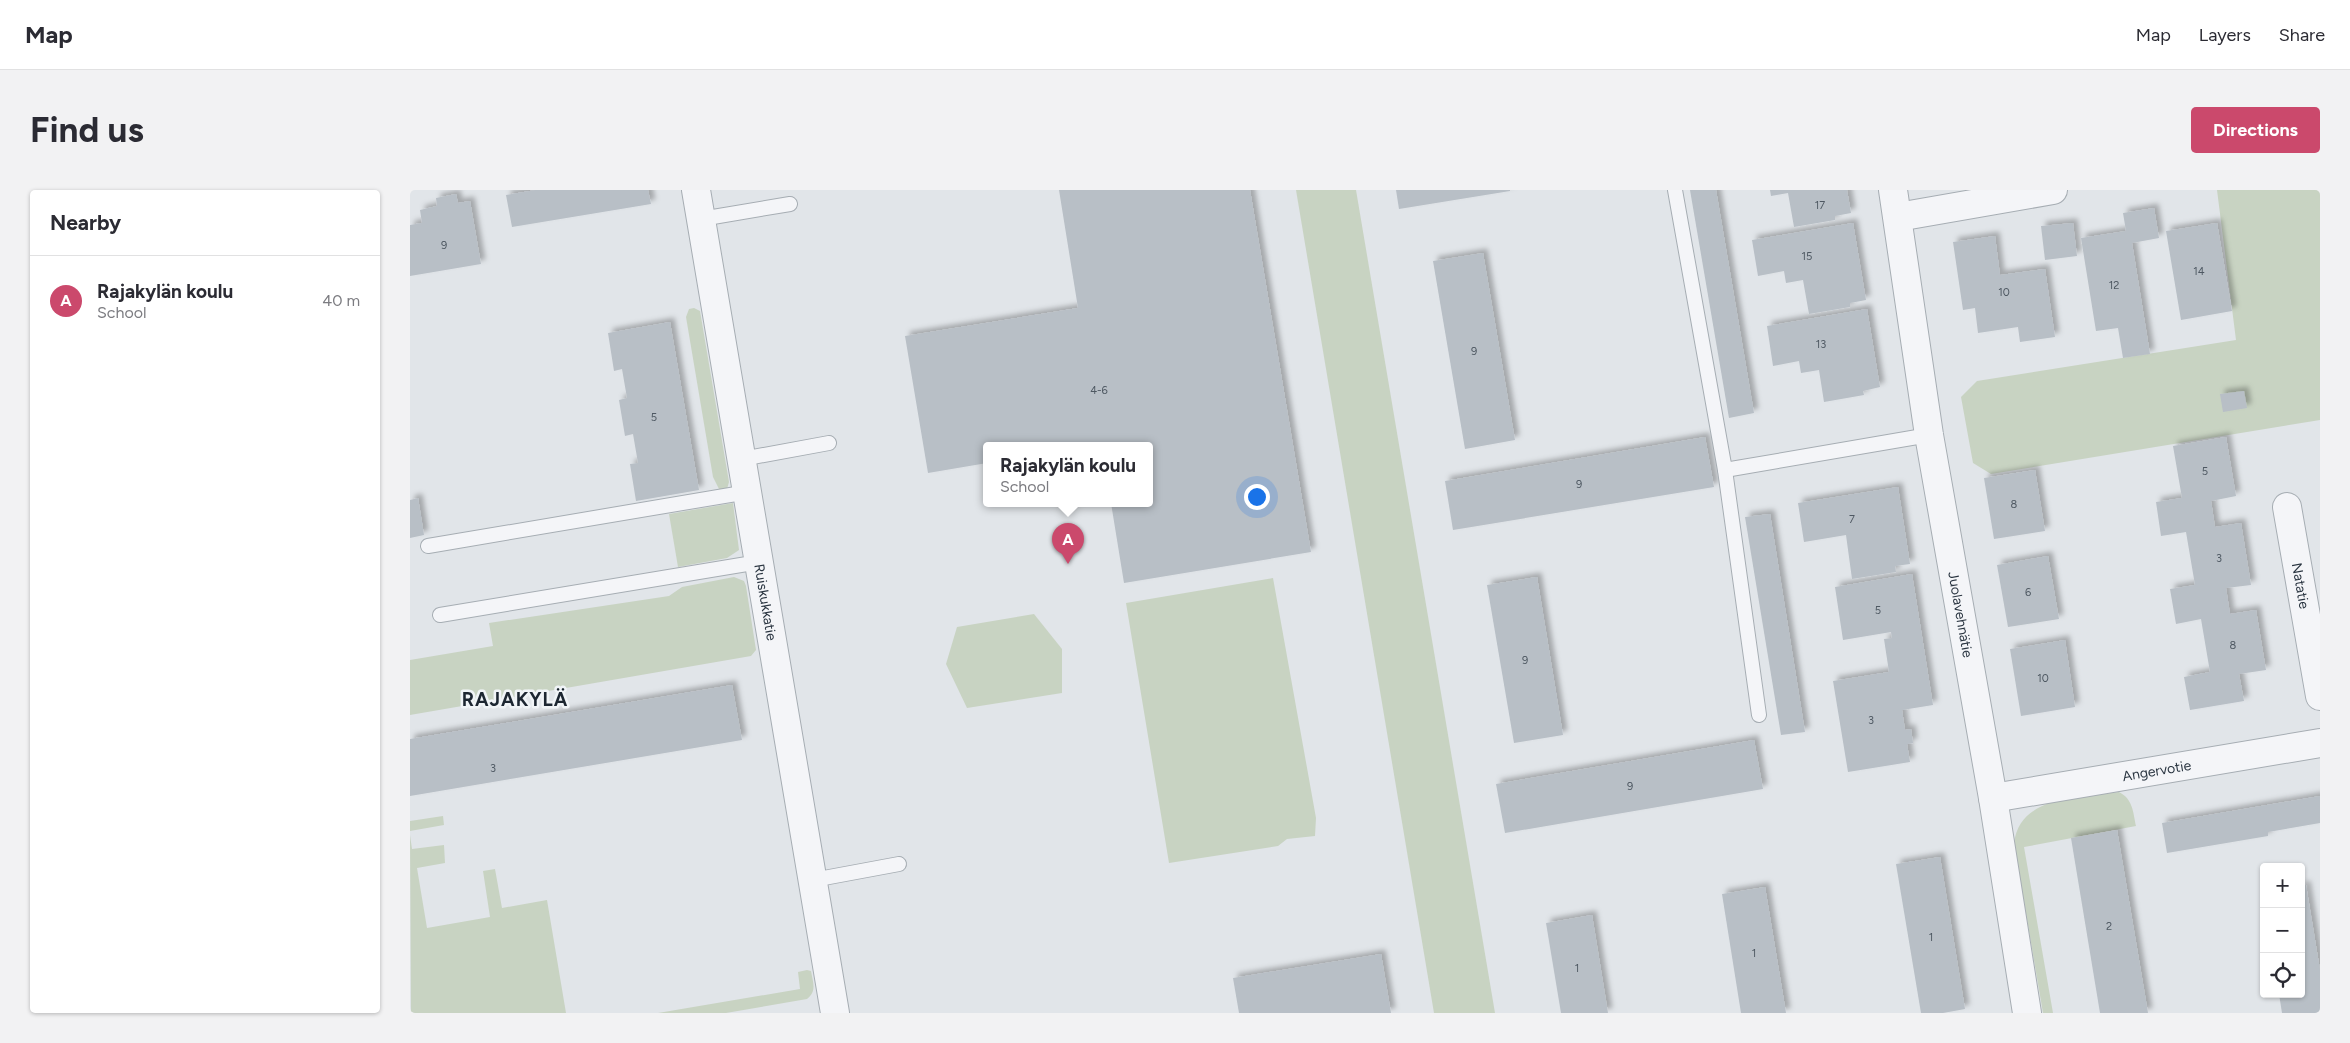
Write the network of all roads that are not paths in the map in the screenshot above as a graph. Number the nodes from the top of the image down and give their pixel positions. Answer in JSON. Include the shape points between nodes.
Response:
{"nodes":[{"id":1,"x":696,"y":190,"type":"edge"},
{"id":2,"x":1675,"y":190,"type":"edge"},
{"id":3,"x":1893,"y":190,"type":"edge"},
{"id":4,"x":2053,"y":190,"type":"edge"},
{"id":5,"x":790,"y":204,"type":"dead end"},
{"id":6,"x":1898,"y":217,"type":"junction"},
{"id":7,"x":701,"y":219,"type":"junction"},
{"id":8,"x":1929,"y":435,"type":"junction"},
{"id":9,"x":829,"y":443,"type":"dead end"},
{"id":10,"x":742,"y":459,"type":"junction"},
{"id":11,"x":1725,"y":470,"type":"junction"},
{"id":12,"x":748,"y":492,"type":"junction"},
{"id":13,"x":2287,"y":507,"type":"dead end"},
{"id":14,"x":428,"y":546,"type":"dead end"},
{"id":15,"x":759,"y":562,"type":"junction"},
{"id":16,"x":440,"y":615,"type":"dead end"},
{"id":17,"x":2320,"y":696,"type":"edge"},
{"id":18,"x":1759,"y":715,"type":"dead end"},
{"id":19,"x":2320,"y":743,"type":"edge"},
{"id":20,"x":1993,"y":798,"type":"junction"},
{"id":21,"x":899,"y":864,"type":"dead end"},
{"id":22,"x":813,"y":880,"type":"junction"},
{"id":23,"x":835,"y":1013,"type":"edge"},
{"id":24,"x":2027,"y":1013,"type":"edge"}],
"edges":[{"from":1,"to":7,"type":"street","name":"Ruiskukkatie"},
{"from":2,"to":11,"type":"lane"},
{"from":3,"to":6,"type":"street","name":"Juolavehnätie"},
{"from":4,"to":6,"type":"street"},
{"from":5,"to":7,"type":"lane"},
{"from":6,"to":8,"type":"street","name":"Juolavehnätie"},
{"from":7,"to":10,"type":"street","name":"Ruiskukkatie"},
{"from":8,"to":11,"type":"lane"},
{"from":8,"to":20,"type":"street","name":"Juolavehnätie"},
{"from":9,"to":10,"type":"lane"},
{"from":10,"to":12,"type":"street","name":"Ruiskukkatie"},
{"from":11,"to":18,"type":"lane"},
{"from":12,"to":14,"type":"lane"},
{"from":12,"to":15,"type":"street","name":"Ruiskukkatie"},
{"from":13,"to":17,"type":"street","name":"Natatie"},
{"from":15,"to":16,"type":"lane"},
{"from":15,"to":22,"type":"street","name":"Ruiskukkatie"},
{"from":19,"to":20,"type":"street","name":"Angervotie"},
{"from":20,"to":24,"type":"street","name":"Juolavehnätie"},
{"from":21,"to":22,"type":"lane"},
{"from":22,"to":23,"type":"street","name":"Ruiskukkatie"}]}
